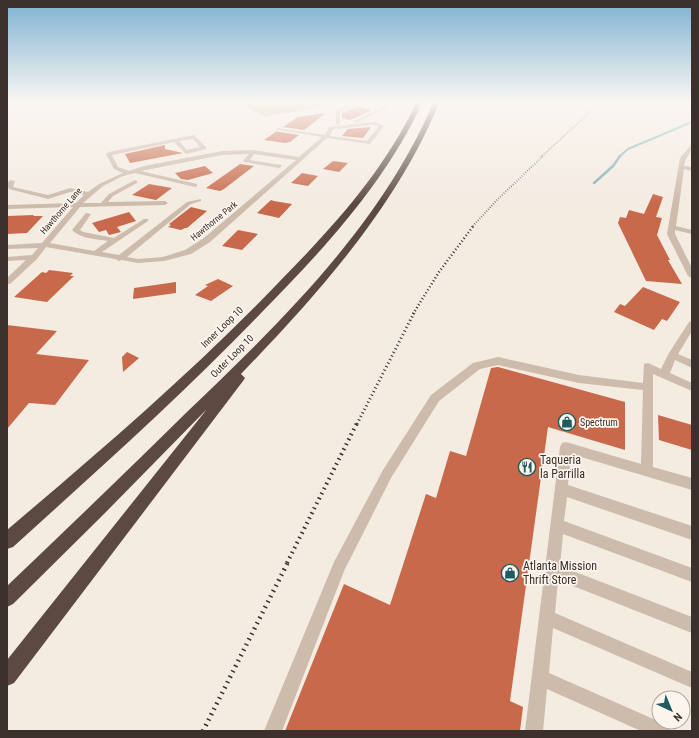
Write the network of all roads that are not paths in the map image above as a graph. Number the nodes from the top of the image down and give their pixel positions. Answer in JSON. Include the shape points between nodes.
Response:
{"nodes":[{"id":1,"x":317,"y":135,"type":"edge"},
{"id":2,"x":374,"y":135,"type":"edge"},
{"id":3,"x":403,"y":135,"type":"edge"},
{"id":4,"x":421,"y":135,"type":"edge"},
{"id":5,"x":326,"y":137,"type":"junction"},
{"id":6,"x":176,"y":141,"type":"dead end"},
{"id":7,"x":692,"y":146,"type":"edge"},
{"id":8,"x":253,"y":152,"type":"junction"},
{"id":9,"x":302,"y":158,"type":"junction"},
{"id":10,"x":279,"y":166,"type":"dead end"},
{"id":11,"x":681,"y":167,"type":"junction"},
{"id":12,"x":692,"y":169,"type":"edge"},
{"id":13,"x":131,"y":172,"type":"junction"},
{"id":14,"x":12,"y":181,"type":"dead end"},
{"id":15,"x":135,"y":182,"type":"dead end"},
{"id":16,"x":195,"y":185,"type":"dead end"},
{"id":17,"x":88,"y":194,"type":"junction"},
{"id":18,"x":200,"y":200,"type":"dead end"},
{"id":19,"x":165,"y":203,"type":"dead end"},
{"id":20,"x":103,"y":204,"type":"junction"},
{"id":21,"x":77,"y":205,"type":"junction"},
{"id":22,"x":7,"y":207,"type":"edge"},
{"id":23,"x":88,"y":214,"type":"dead end"},
{"id":24,"x":146,"y":220,"type":"dead end"},
{"id":25,"x":672,"y":228,"type":"junction"},
{"id":26,"x":57,"y":229,"type":"junction"},
{"id":27,"x":76,"y":230,"type":"junction"},
{"id":28,"x":692,"y":232,"type":"edge"},
{"id":29,"x":115,"y":240,"type":"junction"},
{"id":30,"x":43,"y":245,"type":"junction"},
{"id":31,"x":7,"y":247,"type":"edge"},
{"id":32,"x":95,"y":253,"type":"junction"},
{"id":33,"x":34,"y":257,"type":"junction"},
{"id":34,"x":7,"y":259,"type":"edge"},
{"id":35,"x":119,"y":259,"type":"junction"},
{"id":36,"x":692,"y":276,"type":"edge"},
{"id":37,"x":7,"y":282,"type":"edge"},
{"id":38,"x":692,"y":324,"type":"edge"},
{"id":39,"x":274,"y":333,"type":"junction"},
{"id":40,"x":672,"y":355,"type":"junction"},
{"id":41,"x":692,"y":364,"type":"edge"},
{"id":42,"x":664,"y":374,"type":"junction"},
{"id":43,"x":647,"y":387,"type":"junction"},
{"id":44,"x":692,"y":387,"type":"edge"},
{"id":45,"x":647,"y":471,"type":"junction"},
{"id":46,"x":692,"y":484,"type":"edge"},
{"id":47,"x":561,"y":488,"type":"junction"},
{"id":48,"x":557,"y":525,"type":"junction"},
{"id":49,"x":692,"y":533,"type":"edge"},
{"id":50,"x":7,"y":541,"type":"edge"},
{"id":51,"x":552,"y":570,"type":"junction"},
{"id":52,"x":692,"y":575,"type":"edge"},
{"id":53,"x":7,"y":598,"type":"edge"},
{"id":54,"x":547,"y":617,"type":"junction"},
{"id":55,"x":692,"y":625,"type":"edge"},
{"id":56,"x":7,"y":676,"type":"edge"},
{"id":57,"x":540,"y":678,"type":"junction"},
{"id":58,"x":692,"y":680,"type":"edge"},
{"id":59,"x":273,"y":731,"type":"edge"},
{"id":60,"x":534,"y":731,"type":"edge"},
{"id":61,"x":661,"y":731,"type":"edge"}],
"edges":[{"from":1,"to":5,"type":"street"},
{"from":2,"to":5,"type":"street","via":[[368,143]]},
{"from":3,"to":50,"type":"highway","name":"Inner Loop 10","via":[[386,163],[355,204],[282,285],[147,416]]},
{"from":4,"to":39,"type":"highway","name":"Outer Loop 10","via":[[414,152],[374,214]]},
{"from":5,"to":9,"type":"street","name":"Hawthorne Park"},
{"from":6,"to":13,"type":"street","via":[[109,154],[116,168]]},
{"from":7,"to":11,"type":"street","via":[[683,158]]},
{"from":8,"to":9,"type":"street","name":"Hawthorne Lane"},
{"from":8,"to":10,"type":"street","via":[[246,161]]},
{"from":8,"to":13,"type":"street","name":"Hawthorne Lane","via":[[208,155]]},
{"from":9,"to":35,"type":"street","name":"Hawthorne Park","via":[[199,246],[164,259]]},
{"from":11,"to":12,"type":"street"},
{"from":11,"to":25,"type":"street"},
{"from":13,"to":16,"type":"street"},
{"from":13,"to":17,"type":"street","name":"Hawthorne Lane","via":[[101,184]]},
{"from":14,"to":17,"type":"street","via":[[9,186],[11,188],[48,197],[70,190]]},
{"from":15,"to":20,"type":"street","via":[[111,195]]},
{"from":17,"to":21,"type":"street","name":"Hawthorne Lane"},
{"from":18,"to":35,"type":"street","via":[[188,203]]},
{"from":19,"to":20,"type":"street"},
{"from":20,"to":21,"type":"street"},
{"from":21,"to":22,"type":"street"},
{"from":21,"to":26,"type":"street","name":"Hawthorne Lane"},
{"from":23,"to":27,"type":"street"},
{"from":24,"to":29,"type":"street"},
{"from":25,"to":28,"type":"street"},
{"from":25,"to":36,"type":"street","via":[[673,238]]},
{"from":26,"to":27,"type":"street"},
{"from":26,"to":30,"type":"street","name":"Hawthorne Lane"},
{"from":27,"to":29,"type":"street","via":[[81,234]]},
{"from":29,"to":32,"type":"street"},
{"from":30,"to":31,"type":"street","name":"Hawthorne Park"},
{"from":30,"to":32,"type":"street","name":"Hawthorne Park"},
{"from":30,"to":33,"type":"street","name":"Hawthorne Lane"},
{"from":32,"to":35,"type":"street","name":"Hawthorne Park"},
{"from":33,"to":34,"type":"street"},
{"from":33,"to":37,"type":"street","name":"Hawthorne Lane"},
{"from":38,"to":40,"type":"street"},
{"from":39,"to":53,"type":"highway","name":"Outer Loop 10"},
{"from":39,"to":56,"type":"highway"},
{"from":40,"to":41,"type":"street"},
{"from":40,"to":42,"type":"street"},
{"from":42,"to":43,"type":"street","via":[[648,367]]},
{"from":42,"to":44,"type":"street"},
{"from":43,"to":45,"type":"street"},
{"from":43,"to":59,"type":"street","via":[[578,379],[498,361],[477,366],[435,398],[387,474],[339,567]]},
{"from":45,"to":46,"type":"street"},
{"from":45,"to":47,"type":"street","via":[[566,447]]},
{"from":47,"to":48,"type":"street"},
{"from":47,"to":49,"type":"street"},
{"from":48,"to":51,"type":"street"},
{"from":48,"to":52,"type":"street"},
{"from":51,"to":54,"type":"street"},
{"from":51,"to":55,"type":"street"},
{"from":54,"to":57,"type":"street"},
{"from":54,"to":58,"type":"street"},
{"from":57,"to":60,"type":"street"},
{"from":57,"to":61,"type":"street"}]}
